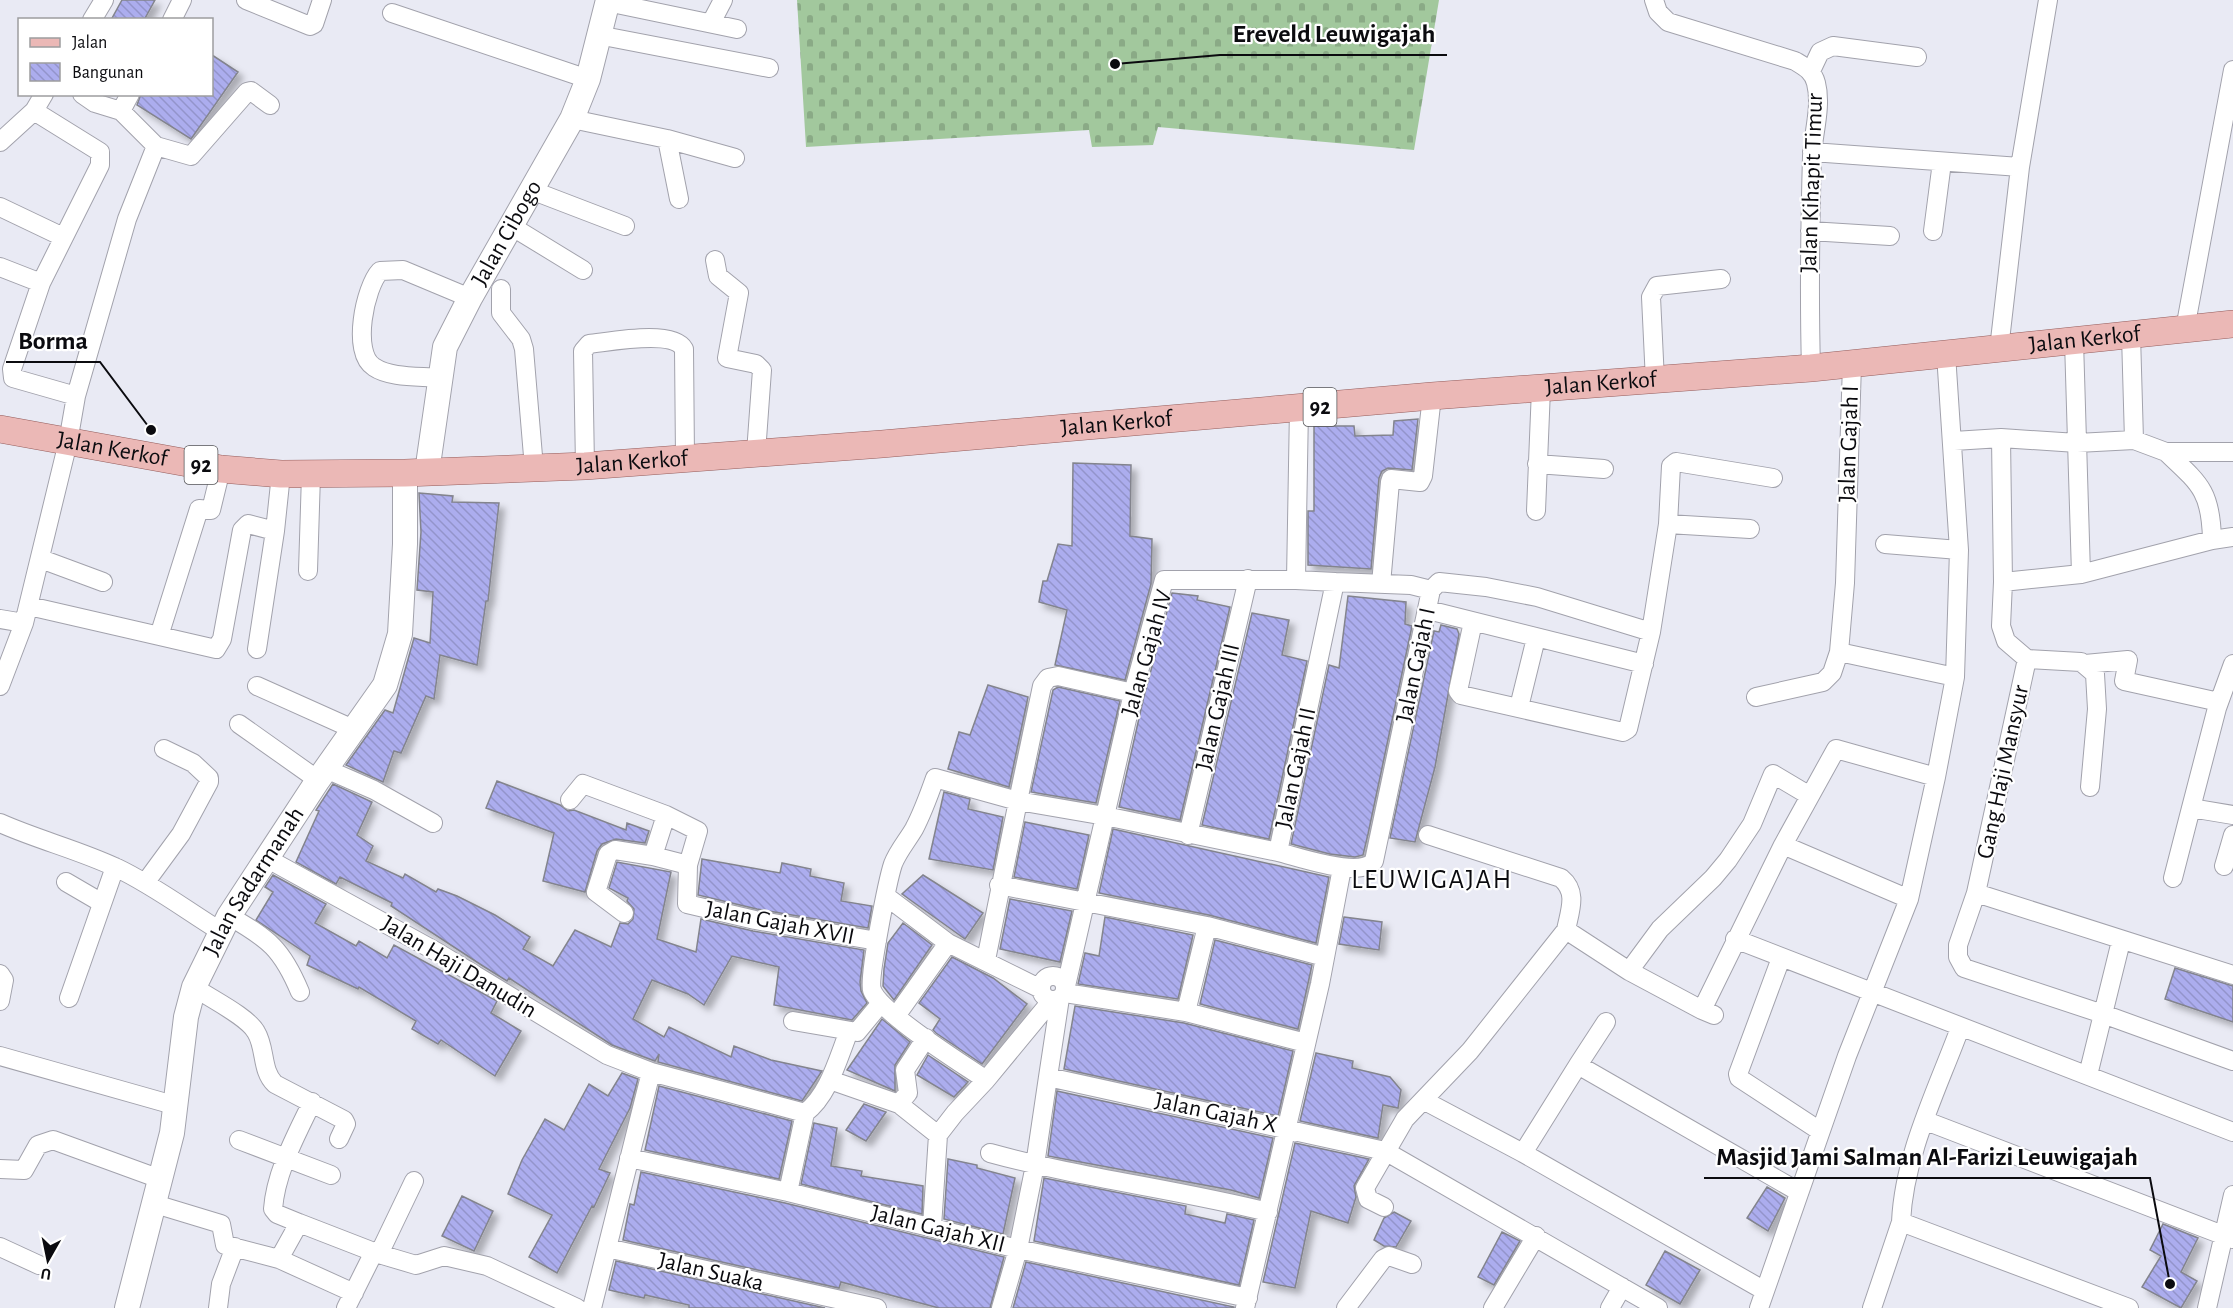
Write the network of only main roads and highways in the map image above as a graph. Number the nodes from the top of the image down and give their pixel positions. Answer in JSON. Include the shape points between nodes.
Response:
{"nodes":[{"id":1,"x":607,"y":1,"type":"edge"},
{"id":2,"x":2233,"y":324,"type":"edge"},
{"id":3,"x":0,"y":429,"type":"edge"},
{"id":4,"x":416,"y":473,"type":"junction"},
{"id":5,"x":127,"y":1308,"type":"edge"}],
"edges":[{"from":1,"to":4,"type":"main road","name":"Jalan Cibogo","via":[[588,79],[572,119],[446,347]]},
{"from":2,"to":4,"type":"main road","name":"Jalan Kerkof","number":"92","via":[[1655,381],[585,466]]},
{"from":3,"to":4,"type":"main road","name":"Jalan Kerkof","number":"92","via":[[221,469],[311,475]]},
{"from":4,"to":5,"type":"main road","name":"Jalan Sadarmanah","via":[[405,544],[400,634],[385,685],[224,923],[194,987],[186,1017],[177,1106]]}]}
